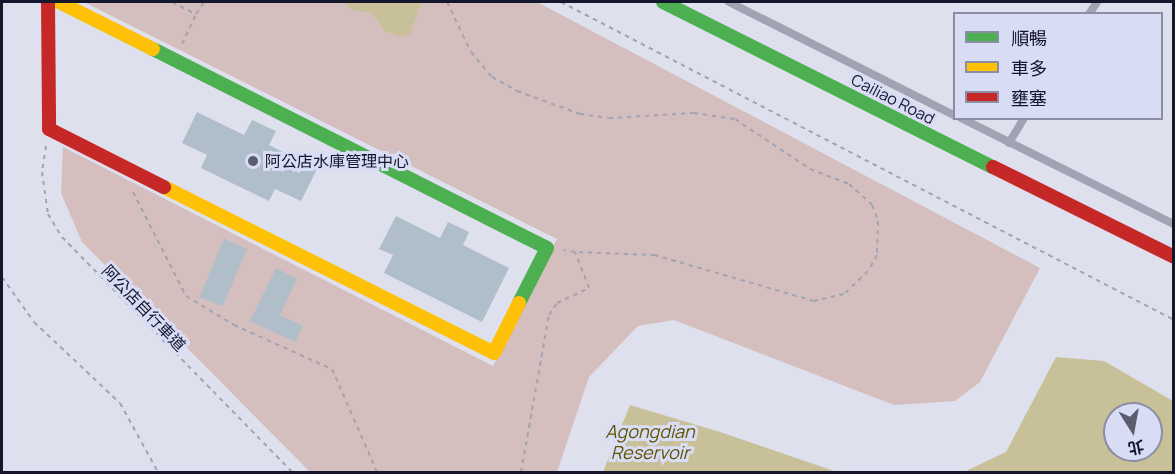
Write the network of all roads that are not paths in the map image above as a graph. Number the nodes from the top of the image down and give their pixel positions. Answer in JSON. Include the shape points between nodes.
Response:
{"nodes":[{"id":1,"x":48,"y":2,"type":"edge"},
{"id":2,"x":59,"y":2,"type":"edge"},
{"id":3,"x":663,"y":2,"type":"edge"},
{"id":4,"x":729,"y":2,"type":"edge"},
{"id":5,"x":953,"y":114,"type":"edge"},
{"id":6,"x":965,"y":120,"type":"edge"},
{"id":7,"x":1023,"y":120,"type":"edge"},
{"id":8,"x":1009,"y":143,"type":"junction"},
{"id":9,"x":1173,"y":224,"type":"edge"},
{"id":10,"x":1173,"y":257,"type":"edge"}],
"edges":[{"from":1,"to":2,"type":"street","via":[[49,129],[494,353],[547,248]]},
{"from":3,"to":10,"type":"street","name":"Cailiao Road"},
{"from":4,"to":5,"type":"lane"},
{"from":6,"to":8,"type":"lane"},
{"from":7,"to":8,"type":"lane"},
{"from":8,"to":9,"type":"lane"}]}
